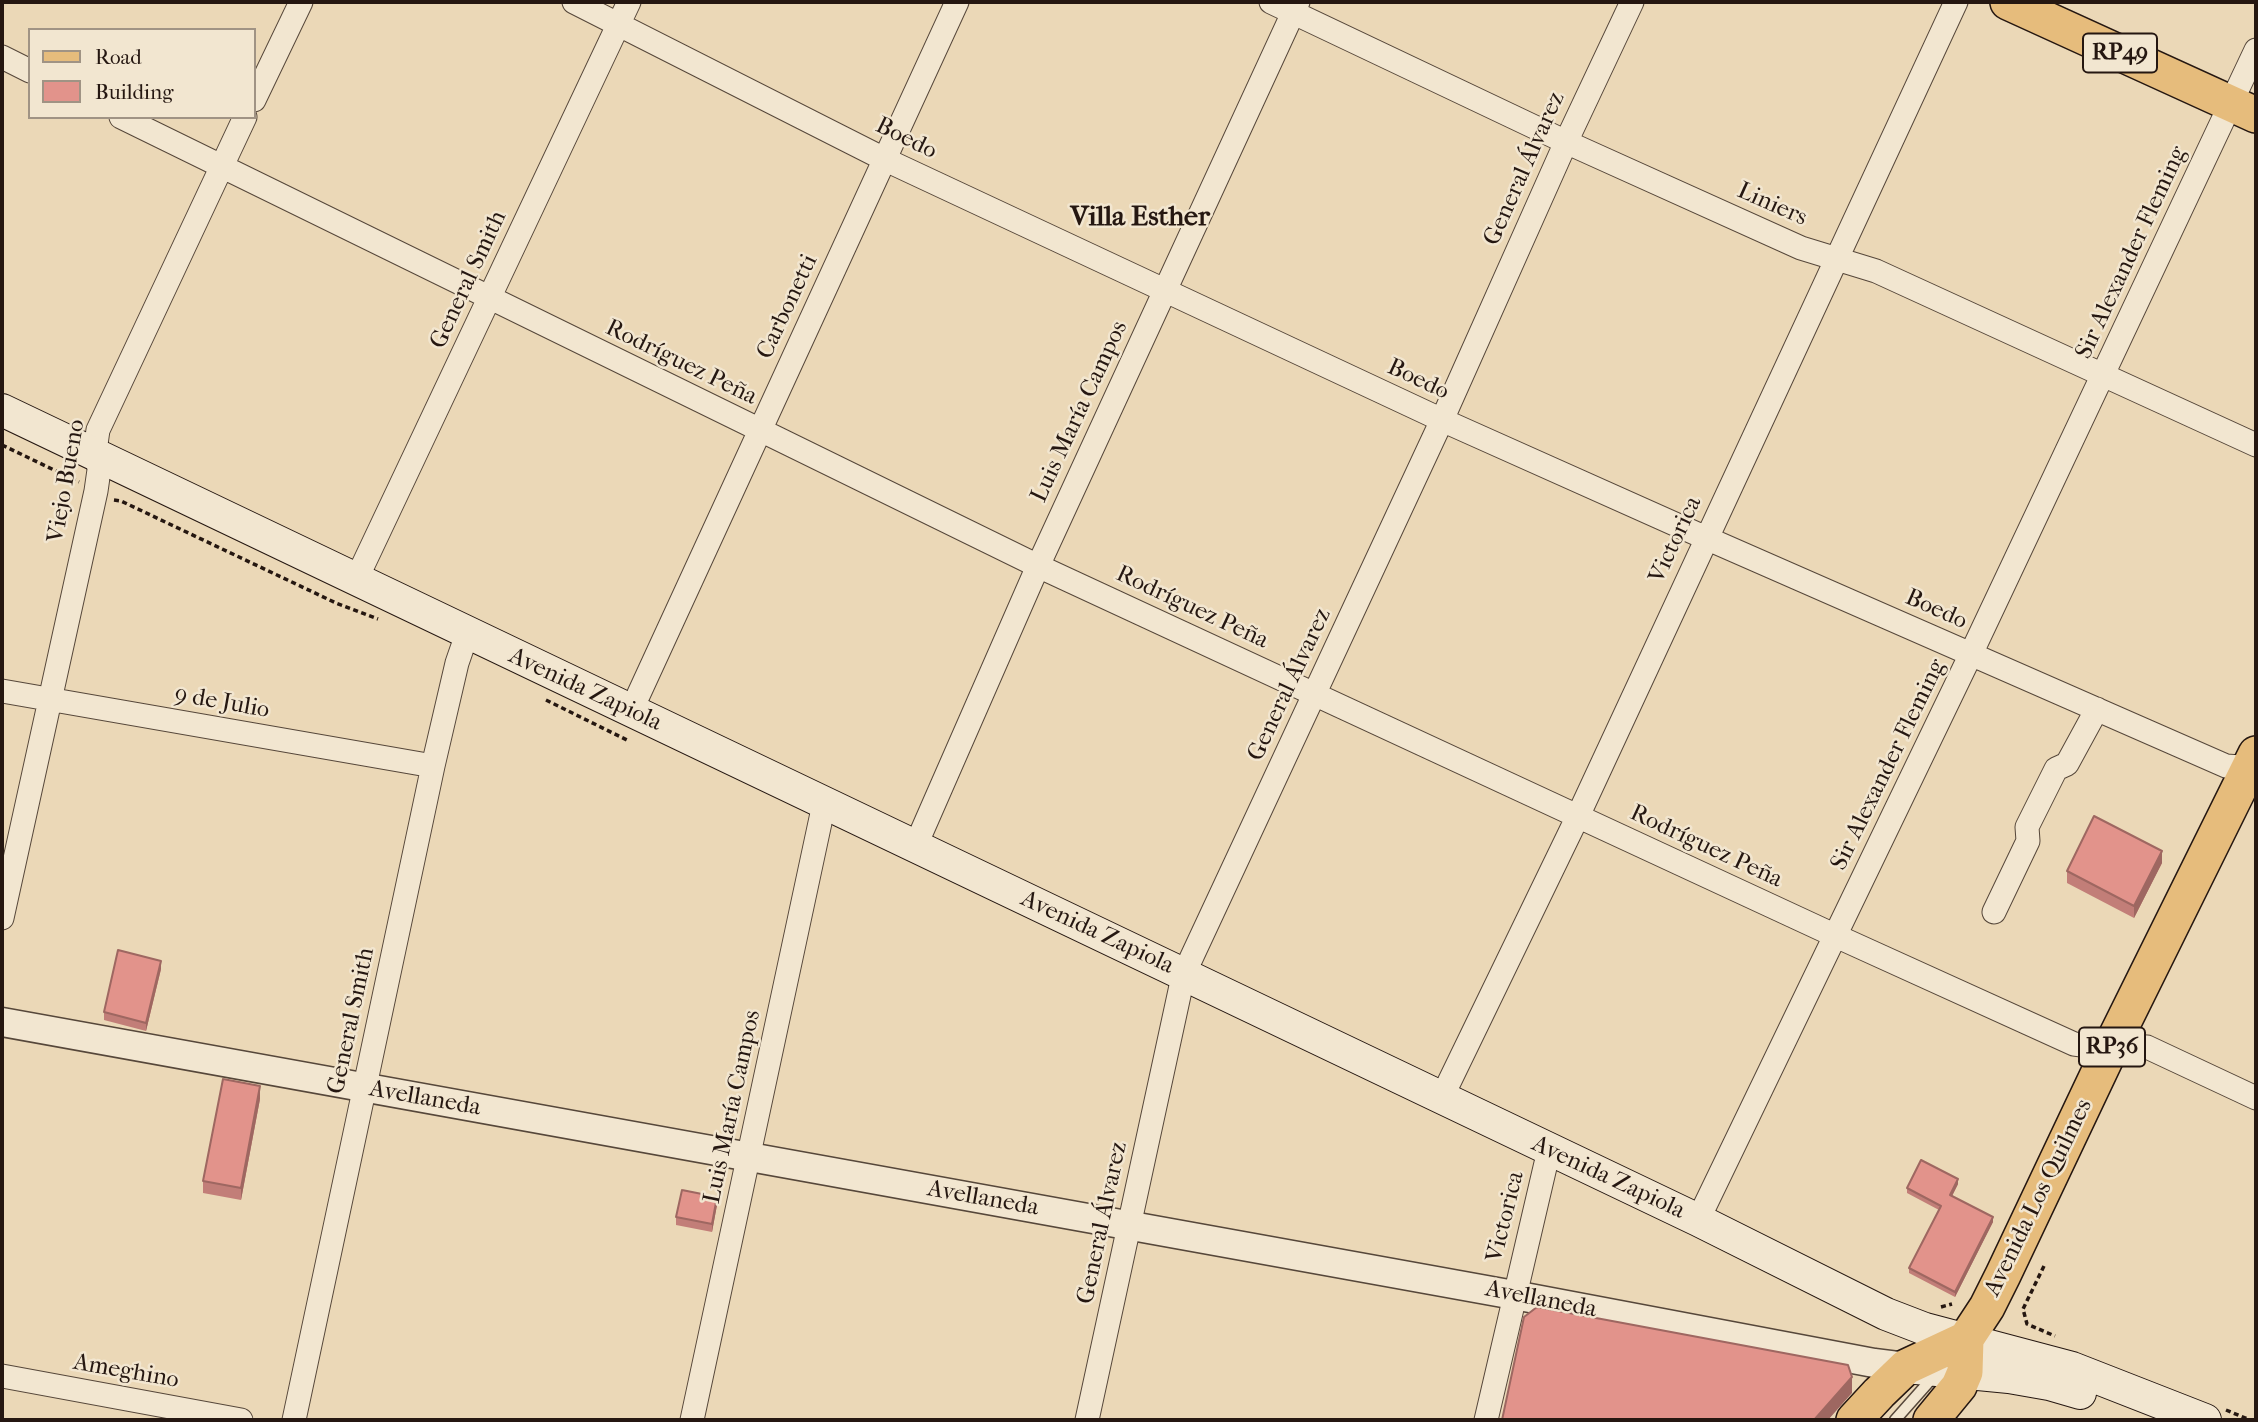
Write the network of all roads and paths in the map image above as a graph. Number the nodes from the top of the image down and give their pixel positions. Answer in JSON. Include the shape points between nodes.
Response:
{"nodes":[{"id":1,"x":301,"y":2,"type":"edge"},
{"id":2,"x":574,"y":2,"type":"edge"},
{"id":3,"x":629,"y":2,"type":"edge"},
{"id":4,"x":957,"y":2,"type":"edge"},
{"id":5,"x":1270,"y":2,"type":"edge"},
{"id":6,"x":1632,"y":2,"type":"edge"},
{"id":7,"x":1956,"y":2,"type":"edge"},
{"id":8,"x":2008,"y":2,"type":"edge"},
{"id":9,"x":2058,"y":2,"type":"edge"},
{"id":10,"x":1296,"y":7,"type":"edge"},
{"id":11,"x":619,"y":23,"type":"junction"},
{"id":12,"x":2256,"y":50,"type":"edge"},
{"id":13,"x":2,"y":57,"type":"edge"},
{"id":14,"x":28,"y":70,"type":"edge"},
{"id":15,"x":256,"y":96,"type":"edge"},
{"id":16,"x":2246,"y":99,"type":"edge"},
{"id":17,"x":125,"y":119,"type":"edge"},
{"id":18,"x":244,"y":119,"type":"edge"},
{"id":19,"x":1566,"y":142,"type":"junction"},
{"id":20,"x":886,"y":160,"type":"junction"},
{"id":21,"x":221,"y":167,"type":"junction"},
{"id":22,"x":1838,"y":259,"type":"junction"},
{"id":23,"x":1164,"y":292,"type":"junction"},
{"id":24,"x":489,"y":299,"type":"junction"},
{"id":25,"x":2103,"y":376,"type":"junction"},
{"id":26,"x":2,"y":410,"type":"edge"},
{"id":27,"x":1442,"y":420,"type":"junction"},
{"id":28,"x":760,"y":431,"type":"junction"},
{"id":29,"x":2,"y":445,"type":"edge"},
{"id":30,"x":2256,"y":445,"type":"edge"},
{"id":31,"x":97,"y":457,"type":"junction"},
{"id":32,"x":96,"y":491,"type":"junction"},
{"id":33,"x":1706,"y":538,"type":"junction"},
{"id":34,"x":1038,"y":566,"type":"junction"},
{"id":35,"x":356,"y":580,"type":"junction"},
{"id":36,"x":386,"y":622,"type":"dead end"},
{"id":37,"x":467,"y":634,"type":"junction"},
{"id":38,"x":1971,"y":654,"type":"junction"},
{"id":39,"x":2,"y":691,"type":"edge"},
{"id":40,"x":1314,"y":694,"type":"junction"},
{"id":41,"x":542,"y":698,"type":"dead end"},
{"id":42,"x":50,"y":700,"type":"junction"},
{"id":43,"x":2097,"y":709,"type":"junction"},
{"id":44,"x":630,"y":726,"type":"junction"},
{"id":45,"x":2254,"y":763,"type":"edge"},
{"id":46,"x":433,"y":766,"type":"junction"},
{"id":47,"x":824,"y":804,"type":"junction"},
{"id":48,"x":1578,"y":816,"type":"junction"},
{"id":49,"x":915,"y":847,"type":"junction"},
{"id":50,"x":1994,"y":912,"type":"dead end"},
{"id":51,"x":2,"y":918,"type":"edge"},
{"id":52,"x":1836,"y":936,"type":"junction"},
{"id":53,"x":1184,"y":975,"type":"junction"},
{"id":54,"x":2,"y":1022,"type":"edge"},
{"id":55,"x":2112,"y":1045,"type":"junction"},
{"id":56,"x":364,"y":1088,"type":"junction"},
{"id":57,"x":2256,"y":1098,"type":"edge"},
{"id":58,"x":1441,"y":1099,"type":"junction"},
{"id":59,"x":1549,"y":1150,"type":"junction"},
{"id":60,"x":749,"y":1157,"type":"junction"},
{"id":61,"x":1698,"y":1220,"type":"junction"},
{"id":62,"x":1130,"y":1225,"type":"junction"},
{"id":63,"x":2044,"y":1266,"type":"dead end"},
{"id":64,"x":1514,"y":1295,"type":"junction"},
{"id":65,"x":2064,"y":1339,"type":"dead end"},
{"id":66,"x":1936,"y":1366,"type":"junction"},
{"id":67,"x":2,"y":1376,"type":"edge"},
{"id":68,"x":2215,"y":1415,"type":"edge"},
{"id":69,"x":241,"y":1420,"type":"edge"},
{"id":70,"x":294,"y":1420,"type":"edge"},
{"id":71,"x":692,"y":1420,"type":"edge"},
{"id":72,"x":1087,"y":1420,"type":"edge"},
{"id":73,"x":1486,"y":1420,"type":"edge"},
{"id":74,"x":1854,"y":1420,"type":"edge"},
{"id":75,"x":1895,"y":1420,"type":"edge"},
{"id":76,"x":1931,"y":1420,"type":"edge"},
{"id":77,"x":2153,"y":1420,"type":"edge"},
{"id":78,"x":2250,"y":1420,"type":"edge"}],
"edges":[{"from":1,"to":15,"type":"street"},
{"from":2,"to":11,"type":"street","name":"Boedo"},
{"from":3,"to":11,"type":"street","name":"General Smith"},
{"from":4,"to":20,"type":"street","name":"Carbonetti"},
{"from":5,"to":10,"type":"street","name":"Liniers"},
{"from":6,"to":19,"type":"street","name":"General Álvarez"},
{"from":7,"to":22,"type":"street","name":"Victorica"},
{"from":8,"to":16,"type":"main road","number":"RP49"},
{"from":9,"to":16,"type":"main road","number":"RP49"},
{"from":10,"to":19,"type":"street","name":"Liniers"},
{"from":10,"to":23,"type":"street","name":"Luis María Campos"},
{"from":11,"to":20,"type":"street","name":"Boedo"},
{"from":11,"to":24,"type":"street","name":"General Smith"},
{"from":12,"to":16,"type":"street","name":"Sir Alexander Fleming"},
{"from":13,"to":14,"type":"street"},
{"from":16,"to":25,"type":"street","name":"Sir Alexander Fleming"},
{"from":17,"to":21,"type":"street","name":"Rodríguez Peña"},
{"from":18,"to":21,"type":"street","name":"Viejo Bueno"},
{"from":19,"to":22,"type":"street","name":"Liniers","via":[[1801,248]]},
{"from":19,"to":27,"type":"street","name":"General Álvarez"},
{"from":20,"to":23,"type":"street","name":"Boedo"},
{"from":20,"to":28,"type":"street","name":"Carbonetti"},
{"from":21,"to":24,"type":"street","name":"Rodríguez Peña"},
{"from":21,"to":31,"type":"street","name":"Viejo Bueno","via":[[102,420]]},
{"from":22,"to":25,"type":"street","name":"Liniers","via":[[1876,271]]},
{"from":22,"to":33,"type":"street","name":"Victorica"},
{"from":23,"to":27,"type":"street","name":"Boedo"},
{"from":23,"to":34,"type":"street","name":"Luis María Campos"},
{"from":24,"to":28,"type":"street","name":"Rodríguez Peña"},
{"from":24,"to":35,"type":"street","name":"General Smith"},
{"from":25,"to":30,"type":"street","name":"Liniers"},
{"from":25,"to":38,"type":"street","name":"Sir Alexander Fleming"},
{"from":26,"to":31,"type":"main road","name":"Avenida Zapiola"},
{"from":27,"to":33,"type":"street","name":"Boedo"},
{"from":27,"to":40,"type":"street","name":"General Álvarez"},
{"from":28,"to":34,"type":"street","name":"Rodríguez Peña"},
{"from":28,"to":44,"type":"street","name":"Carbonetti"},
{"from":29,"to":32,"type":"path"},
{"from":31,"to":32,"type":"street","name":"Viejo Bueno"},
{"from":31,"to":35,"type":"main road","name":"Avenida Zapiola"},
{"from":32,"to":36,"type":"path"},
{"from":32,"to":42,"type":"street","name":"Viejo Bueno"},
{"from":33,"to":38,"type":"street","name":"Boedo"},
{"from":33,"to":48,"type":"street","name":"Victorica"},
{"from":34,"to":40,"type":"street","name":"Rodríguez Peña"},
{"from":34,"to":49,"type":"street","name":"Luis María Campos"},
{"from":35,"to":37,"type":"main road","name":"Avenida Zapiola"},
{"from":37,"to":44,"type":"main road","name":"Avenida Zapiola"},
{"from":37,"to":46,"type":"street","name":"General Smith"},
{"from":38,"to":43,"type":"street","name":"Boedo"},
{"from":38,"to":52,"type":"street","name":"Sir Alexander Fleming"},
{"from":39,"to":42,"type":"street","name":"9 de Julio"},
{"from":40,"to":48,"type":"street","name":"Rodríguez Peña"},
{"from":40,"to":53,"type":"street","name":"General Álvarez"},
{"from":41,"to":44,"type":"path"},
{"from":42,"to":46,"type":"street","name":"9 de Julio"},
{"from":42,"to":51,"type":"street","name":"Viejo Bueno"},
{"from":43,"to":45,"type":"street","name":"Boedo","via":[[2227,766]]},
{"from":43,"to":50,"type":"street","via":[[2067,764],[2056,769],[2027,827],[2028,841]]},
{"from":44,"to":47,"type":"main road","name":"Avenida Zapiola"},
{"from":45,"to":55,"type":"main road","name":"Avenida Los Quilmes","number":"RP36"},
{"from":46,"to":56,"type":"street","name":"General Smith"},
{"from":47,"to":49,"type":"main road","name":"Avenida Zapiola"},
{"from":47,"to":60,"type":"street","name":"Luis María Campos"},
{"from":48,"to":52,"type":"street","name":"Rodríguez Peña"},
{"from":48,"to":58,"type":"street","name":"Victorica"},
{"from":49,"to":53,"type":"main road","name":"Avenida Zapiola"},
{"from":52,"to":55,"type":"street","name":"Rodríguez Peña","via":[[2074,1044]]},
{"from":52,"to":61,"type":"street","name":"Sir Alexander Fleming"},
{"from":53,"to":58,"type":"main road","name":"Avenida Zapiola"},
{"from":53,"to":62,"type":"street","name":"General Álvarez"},
{"from":54,"to":56,"type":"street","name":"Avellaneda"},
{"from":55,"to":57,"type":"street","name":"Rodríguez Peña","via":[[2161,1052]]},
{"from":55,"to":66,"type":"main road","name":"Avenida Los Quilmes","number":"RP36","via":[[1987,1307]]},
{"from":56,"to":60,"type":"street","name":"Avellaneda"},
{"from":56,"to":70,"type":"street","name":"General Smith"},
{"from":58,"to":59,"type":"main road","name":"Avenida Zapiola"},
{"from":59,"to":61,"type":"main road","name":"Avenida Zapiola"},
{"from":59,"to":64,"type":"street","name":"Victorica"},
{"from":60,"to":62,"type":"street","name":"Avellaneda"},
{"from":60,"to":71,"type":"street","name":"Luis María Campos"},
{"from":61,"to":66,"type":"main road","name":"Avenida Zapiola","via":[[1894,1318],[1925,1329]]},
{"from":62,"to":64,"type":"street","name":"Avellaneda"},
{"from":62,"to":72,"type":"street","name":"General Álvarez"},
{"from":63,"to":65,"type":"path","via":[[2023,1309],[2027,1324]]},
{"from":64,"to":66,"type":"street","name":"Avellaneda","via":[[1874,1363]]},
{"from":64,"to":73,"type":"street","name":"Victorica"},
{"from":66,"to":68,"type":"main road","name":"Avenida Zapiola","via":[[2072,1368]]},
{"from":66,"to":74,"type":"main road","name":"Avenida Los Quilmes","number":"RP36","via":[[1879,1392]]},
{"from":66,"to":75,"type":"lane"},
{"from":66,"to":76,"type":"main road","name":"Avenida Los Quilmes","number":"RP36","via":[[1952,1396]]},
{"from":66,"to":77,"type":"main road","name":"Avenida Zapiola","via":[[2049,1384]]},
{"from":67,"to":69,"type":"street","name":"Ameghino"},
{"from":68,"to":78,"type":"path"}]}
